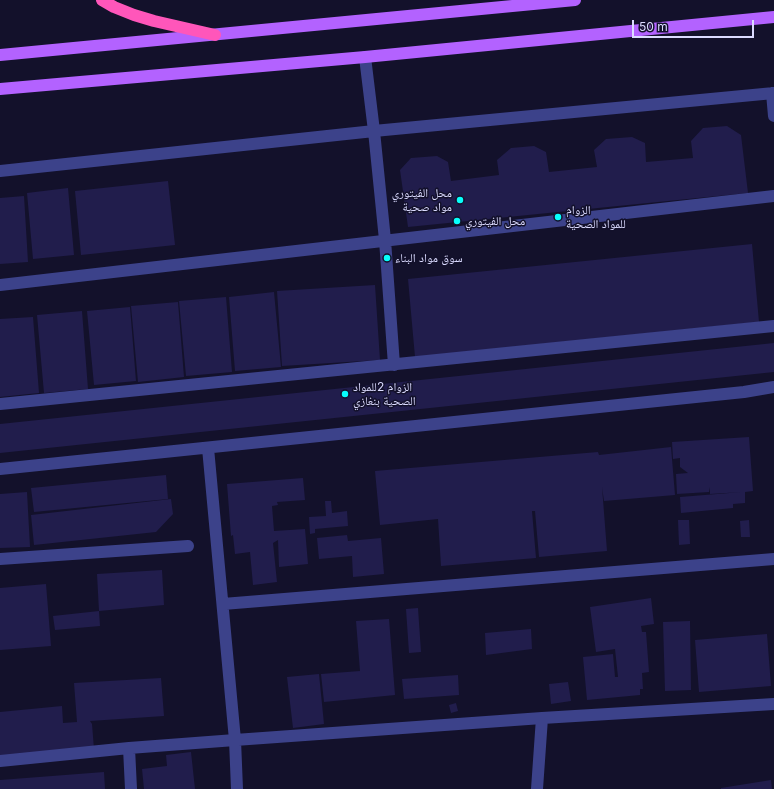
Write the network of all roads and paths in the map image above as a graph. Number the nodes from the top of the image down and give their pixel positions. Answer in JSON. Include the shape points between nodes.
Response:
{"nodes":[{"id":1,"x":102,"y":0,"type":"edge"},
{"id":2,"x":575,"y":0,"type":"edge"},
{"id":3,"x":774,"y":17,"type":"edge"},
{"id":4,"x":215,"y":34,"type":"junction"},
{"id":5,"x":0,"y":55,"type":"edge"},
{"id":6,"x":365,"y":57,"type":"junction"},
{"id":7,"x":0,"y":88,"type":"edge"},
{"id":8,"x":773,"y":93,"type":"edge"},
{"id":9,"x":774,"y":116,"type":"edge"},
{"id":10,"x":374,"y":131,"type":"junction"},
{"id":11,"x":0,"y":171,"type":"edge"},
{"id":12,"x":774,"y":196,"type":"edge"},
{"id":13,"x":385,"y":240,"type":"junction"},
{"id":14,"x":0,"y":285,"type":"edge"},
{"id":15,"x":774,"y":326,"type":"edge"},
{"id":16,"x":394,"y":364,"type":"junction"},
{"id":17,"x":774,"y":387,"type":"edge"},
{"id":18,"x":0,"y":404,"type":"edge"},
{"id":19,"x":208,"y":448,"type":"junction"},
{"id":20,"x":0,"y":469,"type":"edge"},
{"id":21,"x":188,"y":546,"type":"dead end"},
{"id":22,"x":774,"y":559,"type":"edge"},
{"id":23,"x":0,"y":560,"type":"edge"},
{"id":24,"x":222,"y":604,"type":"junction"},
{"id":25,"x":774,"y":704,"type":"edge"},
{"id":26,"x":542,"y":718,"type":"junction"},
{"id":27,"x":235,"y":740,"type":"junction"},
{"id":28,"x":129,"y":748,"type":"junction"},
{"id":29,"x":0,"y":761,"type":"edge"},
{"id":30,"x":131,"y":789,"type":"edge"},
{"id":31,"x":237,"y":789,"type":"edge"},
{"id":32,"x":537,"y":789,"type":"edge"}],
"edges":[{"from":1,"to":4,"type":"highway","via":[[134,15]]},
{"from":2,"to":4,"type":"main road"},
{"from":3,"to":6,"type":"main road"},
{"from":4,"to":5,"type":"main road"},
{"from":6,"to":7,"type":"main road"},
{"from":6,"to":10,"type":"lane"},
{"from":8,"to":9,"type":"lane"},
{"from":8,"to":10,"type":"lane"},
{"from":10,"to":11,"type":"lane"},
{"from":10,"to":13,"type":"lane"},
{"from":12,"to":13,"type":"lane"},
{"from":13,"to":14,"type":"lane"},
{"from":13,"to":16,"type":"lane"},
{"from":15,"to":16,"type":"lane"},
{"from":16,"to":18,"type":"lane"},
{"from":17,"to":19,"type":"lane"},
{"from":19,"to":20,"type":"lane"},
{"from":19,"to":24,"type":"lane"},
{"from":21,"to":23,"type":"lane"},
{"from":22,"to":24,"type":"lane"},
{"from":24,"to":27,"type":"lane"},
{"from":25,"to":26,"type":"lane"},
{"from":26,"to":27,"type":"lane"},
{"from":26,"to":32,"type":"lane"},
{"from":27,"to":28,"type":"lane"},
{"from":27,"to":31,"type":"lane"},
{"from":28,"to":29,"type":"lane"},
{"from":28,"to":30,"type":"lane"}]}
